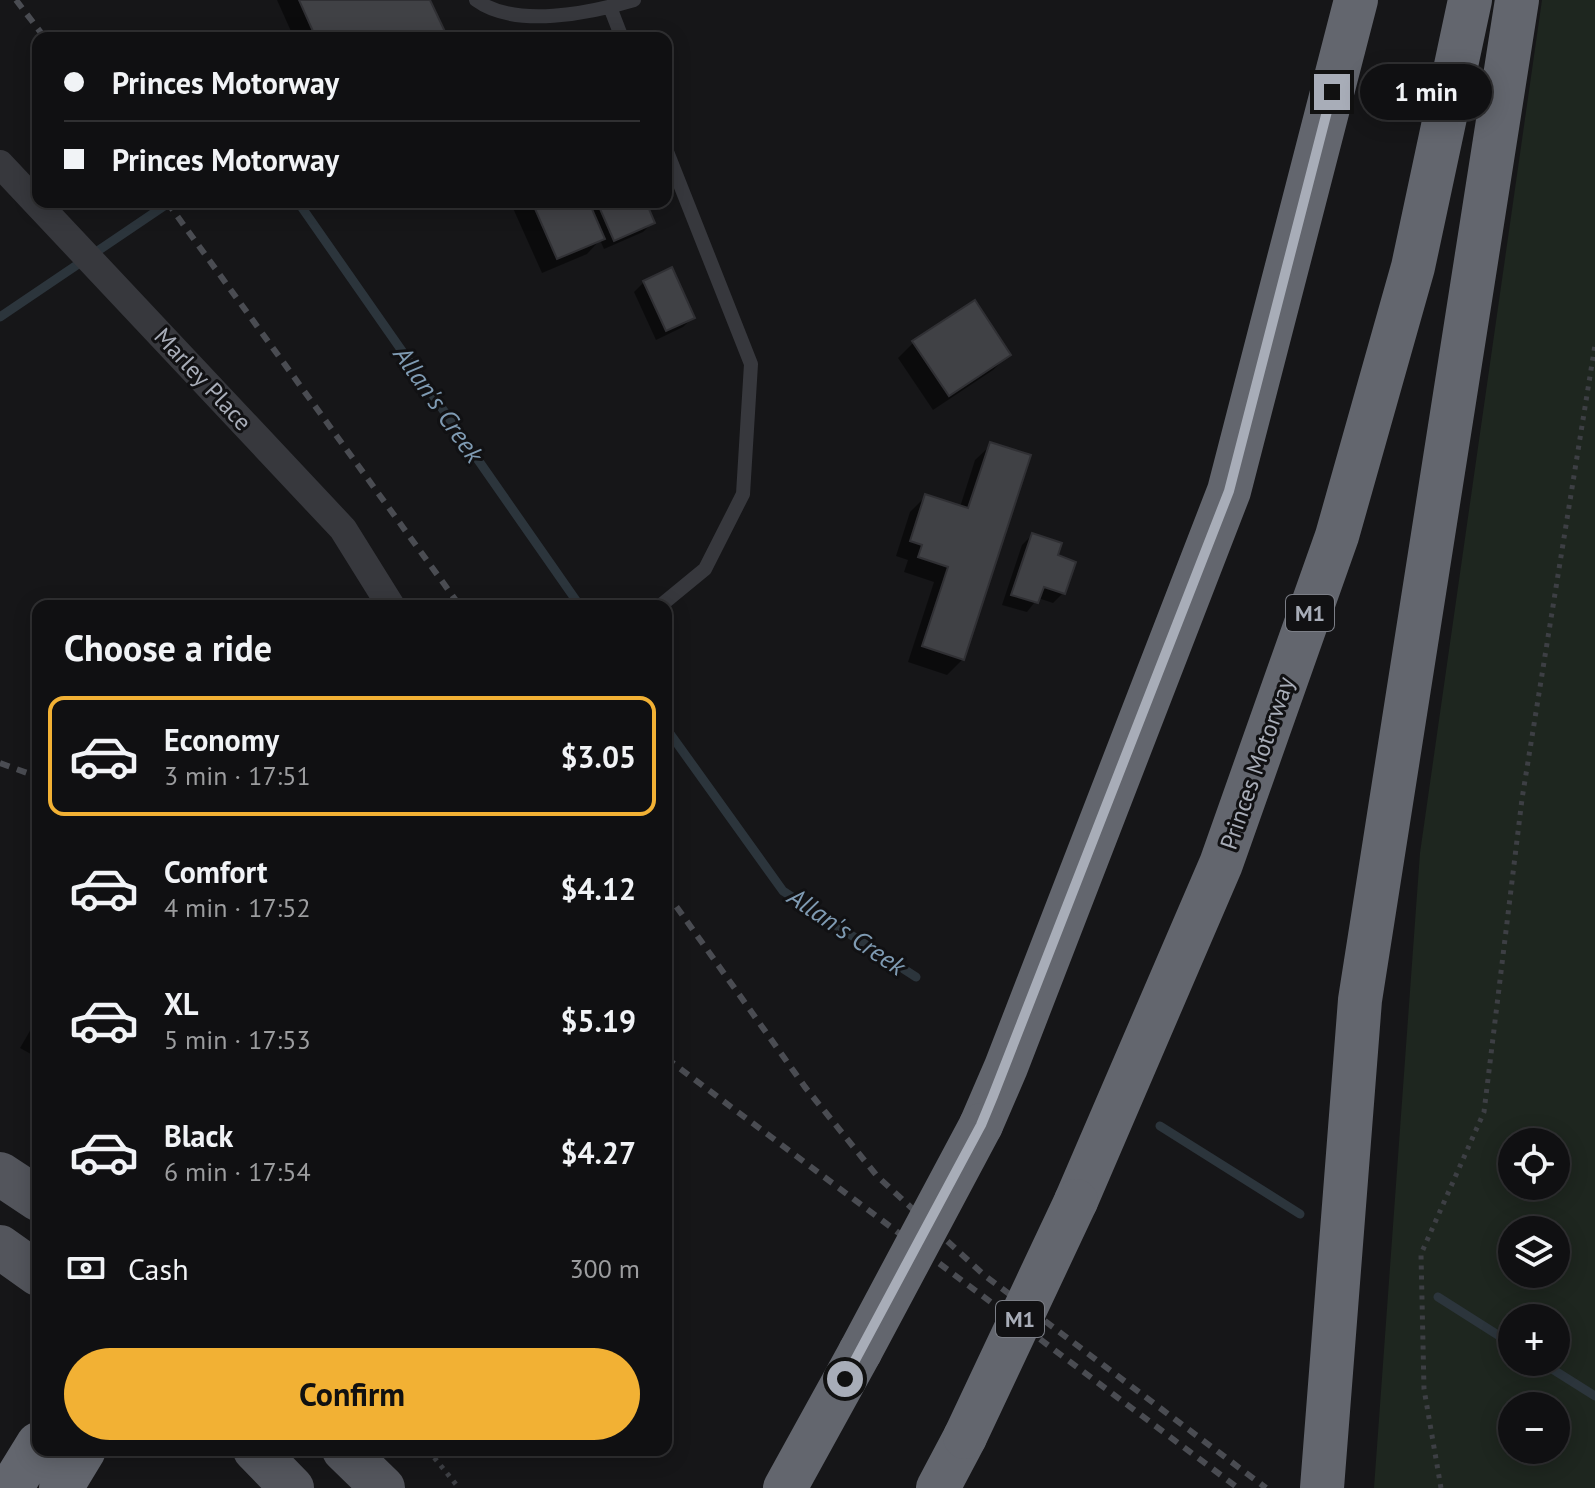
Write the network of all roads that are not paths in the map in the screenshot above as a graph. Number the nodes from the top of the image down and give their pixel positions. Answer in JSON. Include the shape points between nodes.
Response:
{"nodes":[{"id":1,"x":476,"y":0,"type":"edge"},
{"id":2,"x":634,"y":0,"type":"edge"},
{"id":3,"x":1356,"y":0,"type":"edge"},
{"id":4,"x":1470,"y":0,"type":"edge"},
{"id":5,"x":1517,"y":0,"type":"edge"},
{"id":6,"x":610,"y":7,"type":"junction"},
{"id":7,"x":620,"y":32,"type":"edge"},
{"id":8,"x":0,"y":164,"type":"edge"},
{"id":9,"x":672,"y":164,"type":"edge"},
{"id":10,"x":32,"y":198,"type":"edge"},
{"id":11,"x":41,"y":208,"type":"edge"},
{"id":12,"x":387,"y":600,"type":"edge"},
{"id":13,"x":667,"y":600,"type":"edge"},
{"id":14,"x":0,"y":1174,"type":"edge"},
{"id":15,"x":32,"y":1195,"type":"edge"},
{"id":16,"x":0,"y":1247,"type":"edge"},
{"id":17,"x":32,"y":1270,"type":"edge"},
{"id":18,"x":32,"y":1454,"type":"edge"},
{"id":19,"x":80,"y":1456,"type":"edge"},
{"id":20,"x":261,"y":1456,"type":"edge"},
{"id":21,"x":350,"y":1456,"type":"edge"},
{"id":22,"x":11,"y":1488,"type":"edge"},
{"id":23,"x":61,"y":1488,"type":"edge"},
{"id":24,"x":292,"y":1488,"type":"edge"},
{"id":25,"x":383,"y":1488,"type":"edge"},
{"id":26,"x":785,"y":1488,"type":"edge"},
{"id":27,"x":938,"y":1488,"type":"edge"},
{"id":28,"x":1322,"y":1488,"type":"edge"}],
"edges":[{"from":1,"to":6,"type":"lane","via":[[526,15]]},
{"from":2,"to":6,"type":"lane"},
{"from":3,"to":26,"type":"highway","bridge":true,"via":[[1229,491],[981,1125]]},
{"from":4,"to":27,"type":"highway","name":"Princes Motorway","number":"M1","bridge":true,"via":[[1413,267],[1337,536],[1221,864],[1076,1201]]},
{"from":5,"to":28,"type":"highway","via":[[1360,1000]]},
{"from":6,"to":7,"type":"lane"},
{"from":8,"to":10,"type":"street","name":"Marley Place"},
{"from":9,"to":13,"type":"lane","via":[[751,364],[743,494],[705,569]]},
{"from":11,"to":12,"type":"street","name":"Marley Place","via":[[343,529]]},
{"from":14,"to":15,"type":"main road"},
{"from":16,"to":17,"type":"main road"},
{"from":18,"to":22,"type":"highway"},
{"from":19,"to":23,"type":"highway"},
{"from":20,"to":24,"type":"main road"},
{"from":21,"to":25,"type":"main road"}]}
